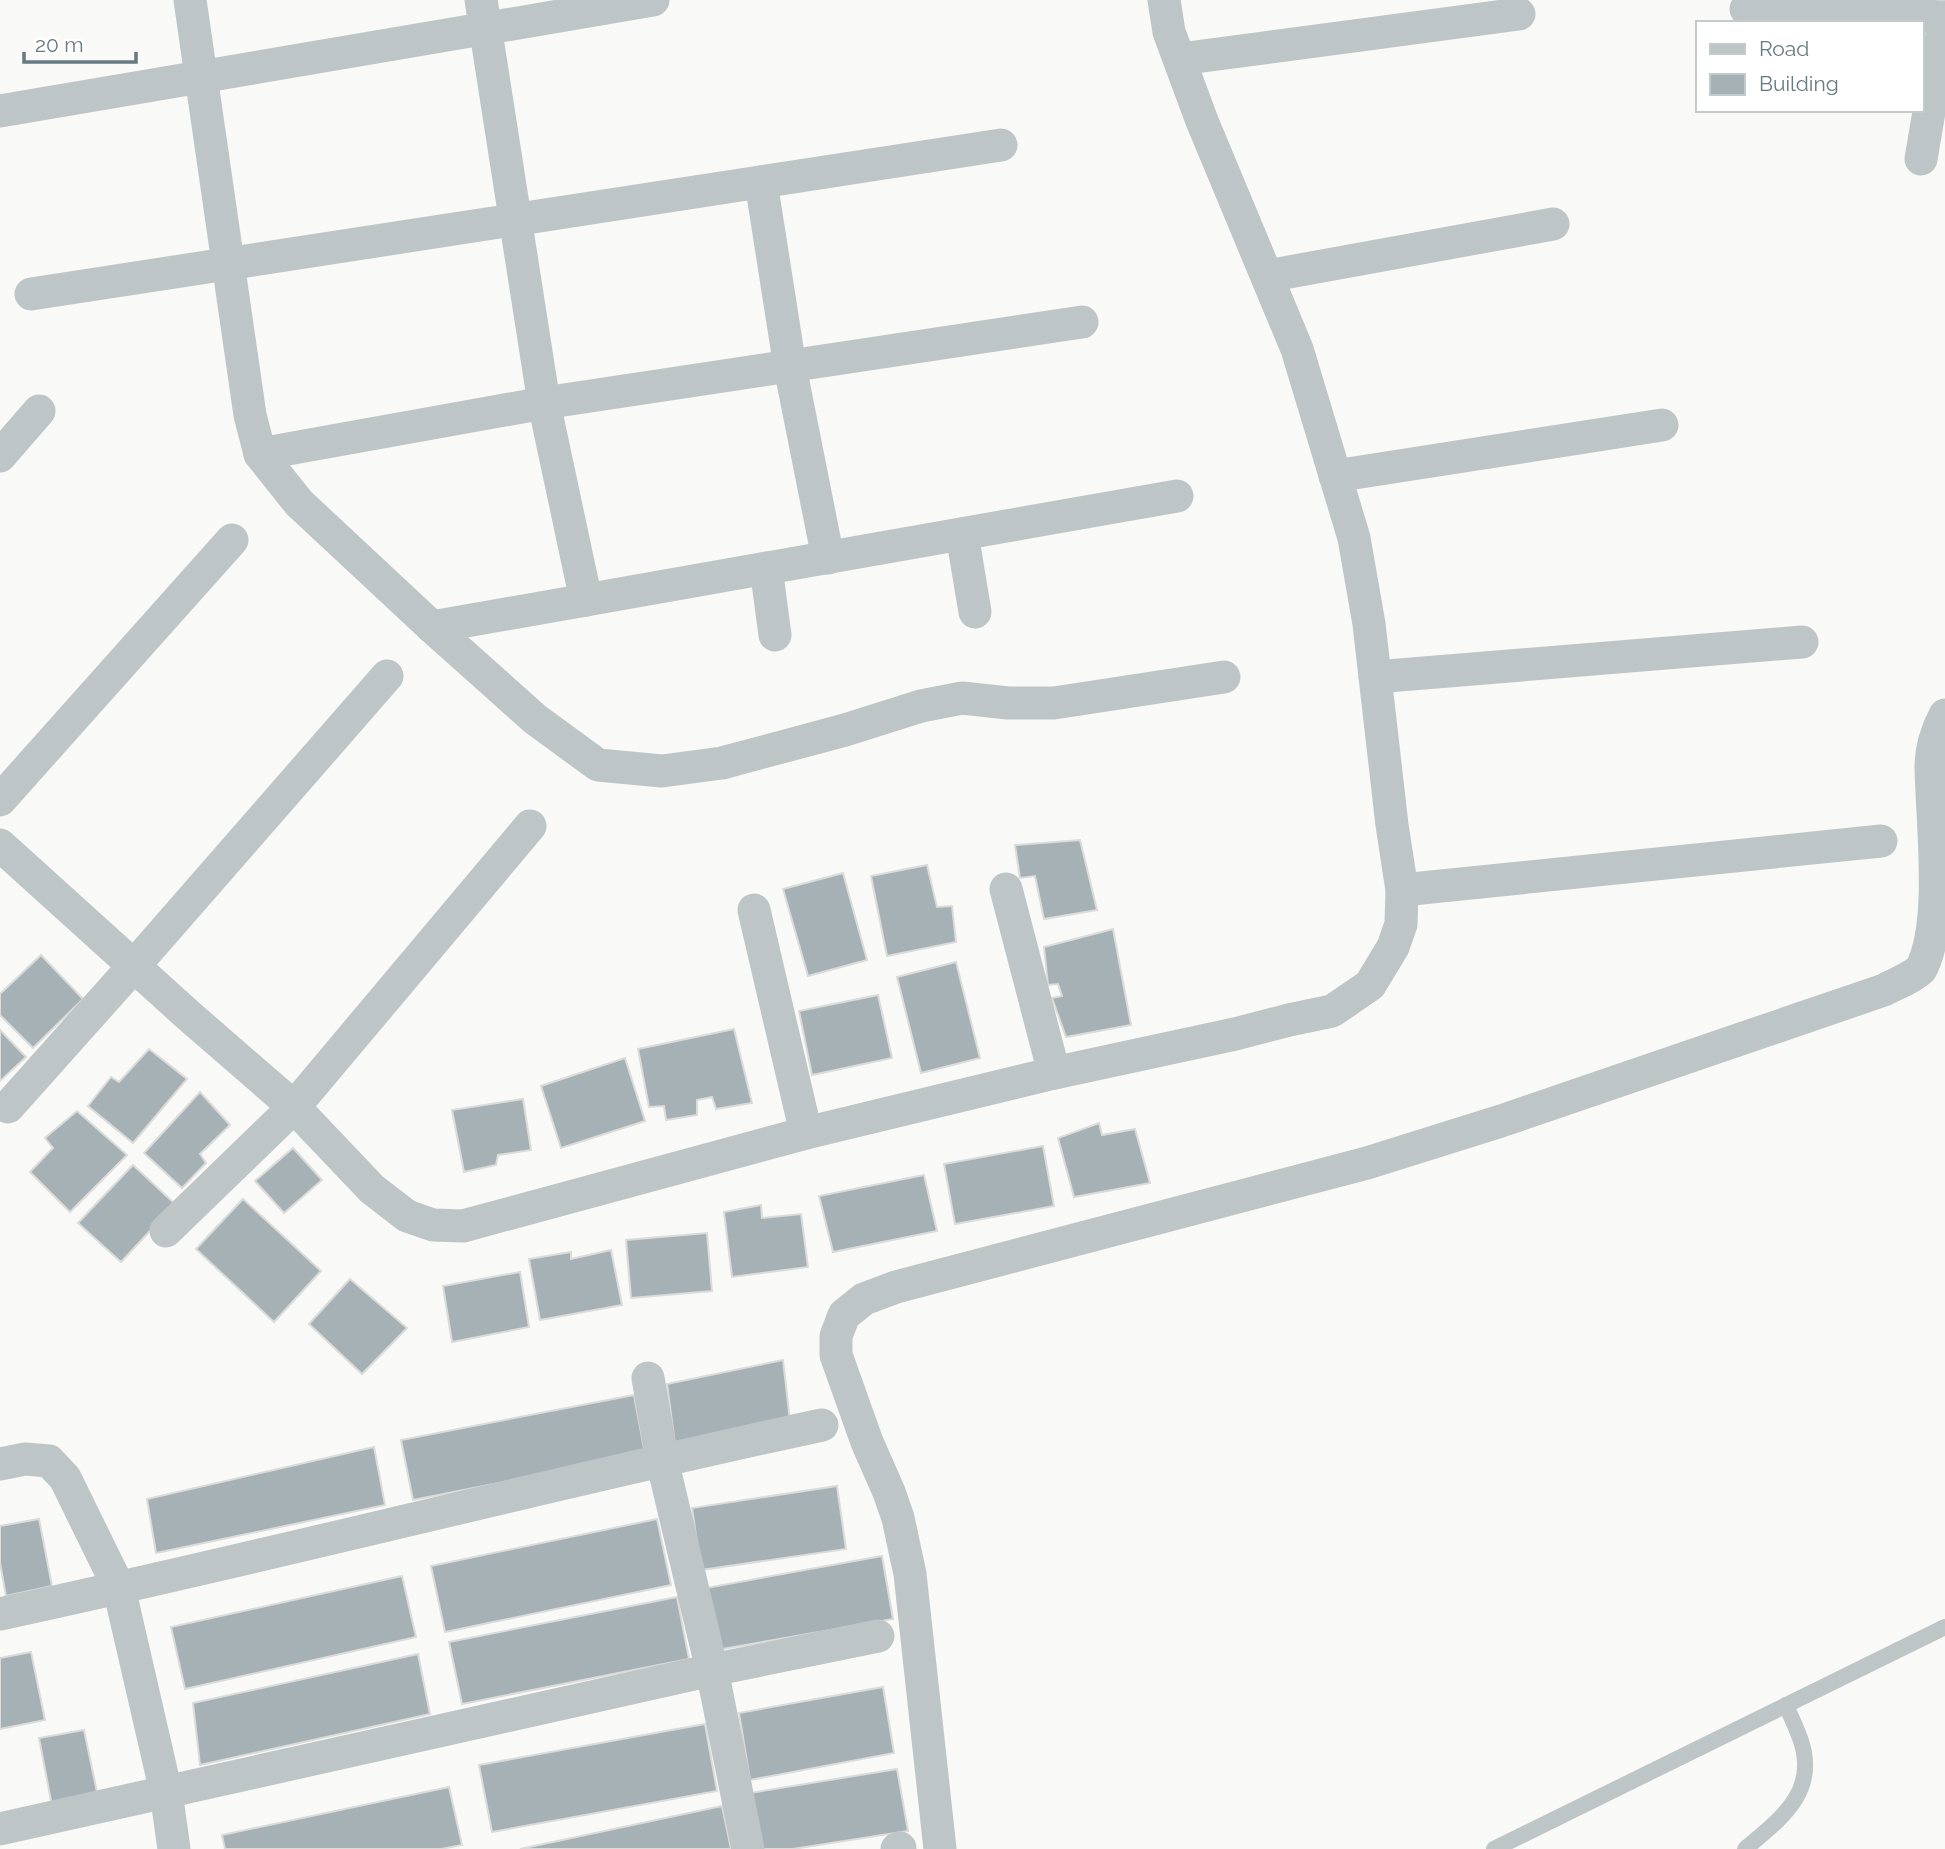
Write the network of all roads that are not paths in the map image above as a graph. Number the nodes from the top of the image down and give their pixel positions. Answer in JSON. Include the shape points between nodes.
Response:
{"nodes":[{"id":1,"x":190,"y":0,"type":"edge"},
{"id":2,"x":653,"y":0,"type":"edge"},
{"id":3,"x":1164,"y":0,"type":"edge"},
{"id":4,"x":1746,"y":9,"type":"dead end"},
{"id":5,"x":483,"y":14,"type":"edge"},
{"id":6,"x":1519,"y":14,"type":"dead end"},
{"id":7,"x":1945,"y":17,"type":"edge"},
{"id":8,"x":1180,"y":59,"type":"junction"},
{"id":9,"x":202,"y":78,"type":"junction"},
{"id":10,"x":0,"y":111,"type":"edge"},
{"id":11,"x":1000,"y":145,"type":"dead end"},
{"id":12,"x":1921,"y":159,"type":"dead end"},
{"id":13,"x":761,"y":182,"type":"junction"},
{"id":14,"x":516,"y":220,"type":"junction"},
{"id":15,"x":1553,"y":224,"type":"dead end"},
{"id":16,"x":230,"y":265,"type":"junction"},
{"id":17,"x":1267,"y":276,"type":"junction"},
{"id":18,"x":31,"y":294,"type":"dead end"},
{"id":19,"x":1082,"y":322,"type":"dead end"},
{"id":20,"x":790,"y":367,"type":"junction"},
{"id":21,"x":544,"y":403,"type":"junction"},
{"id":22,"x":39,"y":411,"type":"dead end"},
{"id":23,"x":1662,"y":425,"type":"dead end"},
{"id":24,"x":260,"y":454,"type":"junction"},
{"id":25,"x":0,"y":456,"type":"edge"},
{"id":26,"x":1335,"y":476,"type":"junction"},
{"id":27,"x":1177,"y":496,"type":"dead end"},
{"id":28,"x":962,"y":534,"type":"junction"},
{"id":29,"x":232,"y":540,"type":"dead end"},
{"id":30,"x":828,"y":558,"type":"junction"},
{"id":31,"x":766,"y":568,"type":"junction"},
{"id":32,"x":586,"y":600,"type":"junction"},
{"id":33,"x":975,"y":612,"type":"dead end"},
{"id":34,"x":432,"y":627,"type":"junction"},
{"id":35,"x":775,"y":635,"type":"dead end"},
{"id":36,"x":1802,"y":642,"type":"dead end"},
{"id":37,"x":387,"y":676,"type":"dead end"},
{"id":38,"x":1224,"y":677,"type":"dead end"},
{"id":39,"x":1375,"y":677,"type":"junction"},
{"id":40,"x":1945,"y":715,"type":"edge"},
{"id":41,"x":0,"y":800,"type":"edge"},
{"id":42,"x":530,"y":826,"type":"dead end"},
{"id":43,"x":1881,"y":841,"type":"dead end"},
{"id":44,"x":0,"y":845,"type":"edge"},
{"id":45,"x":1006,"y":889,"type":"dead end"},
{"id":46,"x":1402,"y":890,"type":"junction"},
{"id":47,"x":754,"y":910,"type":"dead end"},
{"id":48,"x":133,"y":967,"type":"junction"},
{"id":49,"x":1054,"y":1073,"type":"junction"},
{"id":50,"x":8,"y":1107,"type":"dead end"},
{"id":51,"x":294,"y":1107,"type":"junction"},
{"id":52,"x":806,"y":1133,"type":"junction"},
{"id":53,"x":166,"y":1231,"type":"dead end"},
{"id":54,"x":648,"y":1378,"type":"dead end"},
{"id":55,"x":822,"y":1425,"type":"dead end"},
{"id":56,"x":662,"y":1460,"type":"junction"},
{"id":57,"x":0,"y":1464,"type":"edge"},
{"id":58,"x":119,"y":1588,"type":"junction"},
{"id":59,"x":0,"y":1614,"type":"edge"},
{"id":60,"x":1945,"y":1628,"type":"edge"},
{"id":61,"x":878,"y":1636,"type":"dead end"},
{"id":62,"x":712,"y":1671,"type":"junction"},
{"id":63,"x":1786,"y":1705,"type":"junction"},
{"id":64,"x":166,"y":1792,"type":"junction"},
{"id":65,"x":0,"y":1829,"type":"edge"},
{"id":66,"x":174,"y":1849,"type":"edge"},
{"id":67,"x":748,"y":1849,"type":"edge"},
{"id":68,"x":940,"y":1849,"type":"edge"},
{"id":69,"x":1494,"y":1849,"type":"edge"},
{"id":70,"x":1745,"y":1849,"type":"edge"}],
"edges":[{"from":1,"to":9,"type":"street"},
{"from":2,"to":5,"type":"street"},
{"from":3,"to":8,"type":"street","via":[[1169,32]]},
{"from":4,"to":7,"type":"street"},
{"from":5,"to":9,"type":"street"},
{"from":5,"to":14,"type":"street"},
{"from":6,"to":8,"type":"street"},
{"from":7,"to":12,"type":"street"},
{"from":8,"to":17,"type":"street"},
{"from":9,"to":10,"type":"street"},
{"from":9,"to":16,"type":"street"},
{"from":11,"to":13,"type":"street"},
{"from":13,"to":14,"type":"street"},
{"from":13,"to":20,"type":"street"},
{"from":14,"to":16,"type":"street"},
{"from":14,"to":21,"type":"street"},
{"from":15,"to":17,"type":"street"},
{"from":16,"to":18,"type":"street"},
{"from":16,"to":24,"type":"street","via":[[250,415]]},
{"from":17,"to":26,"type":"street","via":[[1297,349]]},
{"from":19,"to":20,"type":"street"},
{"from":20,"to":21,"type":"street"},
{"from":20,"to":30,"type":"street"},
{"from":21,"to":24,"type":"street"},
{"from":21,"to":32,"type":"street"},
{"from":22,"to":25,"type":"street"},
{"from":23,"to":26,"type":"street"},
{"from":24,"to":34,"type":"street","via":[[299,503]]},
{"from":26,"to":39,"type":"street","via":[[1354,538]]},
{"from":27,"to":28,"type":"street"},
{"from":28,"to":30,"type":"street"},
{"from":28,"to":33,"type":"street"},
{"from":29,"to":41,"type":"street"},
{"from":30,"to":31,"type":"street"},
{"from":31,"to":32,"type":"street"},
{"from":31,"to":35,"type":"street"},
{"from":32,"to":34,"type":"street"},
{"from":34,"to":38,"type":"street","via":[[536,719],[598,765],[662,771],[722,763],[962,698],[1054,703]]},
{"from":36,"to":39,"type":"street"},
{"from":37,"to":48,"type":"street"},
{"from":39,"to":46,"type":"street"},
{"from":40,"to":68,"type":"street","via":[[1931,765],[1943,889],[1941,932],[1934,953],[1919,971],[1884,990],[1501,1122],[1367,1163],[895,1287],[864,1299],[844,1315],[836,1336],[836,1355],[890,1492],[910,1574]]},
{"from":42,"to":51,"type":"street"},
{"from":43,"to":46,"type":"street"},
{"from":44,"to":48,"type":"street"},
{"from":45,"to":49,"type":"street"},
{"from":46,"to":49,"type":"street","via":[[1401,924],[1393,947],[1370,985],[1332,1011]]},
{"from":47,"to":52,"type":"street"},
{"from":48,"to":50,"type":"street"},
{"from":48,"to":51,"type":"street"},
{"from":49,"to":52,"type":"street"},
{"from":51,"to":52,"type":"street","via":[[372,1189],[407,1216],[443,1226],[463,1226],[510,1214]]},
{"from":51,"to":53,"type":"street"},
{"from":54,"to":56,"type":"street"},
{"from":55,"to":56,"type":"street"},
{"from":56,"to":58,"type":"street"},
{"from":56,"to":62,"type":"street"},
{"from":57,"to":58,"type":"street","via":[[49,1461],[65,1478]]},
{"from":58,"to":59,"type":"street"},
{"from":58,"to":64,"type":"street"},
{"from":60,"to":63,"type":"lane"},
{"from":61,"to":62,"type":"street"},
{"from":62,"to":64,"type":"street"},
{"from":62,"to":67,"type":"street"},
{"from":63,"to":69,"type":"lane"},
{"from":63,"to":70,"type":"lane","via":[[1802,1743],[1805,1772],[1800,1793]]},
{"from":64,"to":65,"type":"street"},
{"from":64,"to":66,"type":"street"}]}
